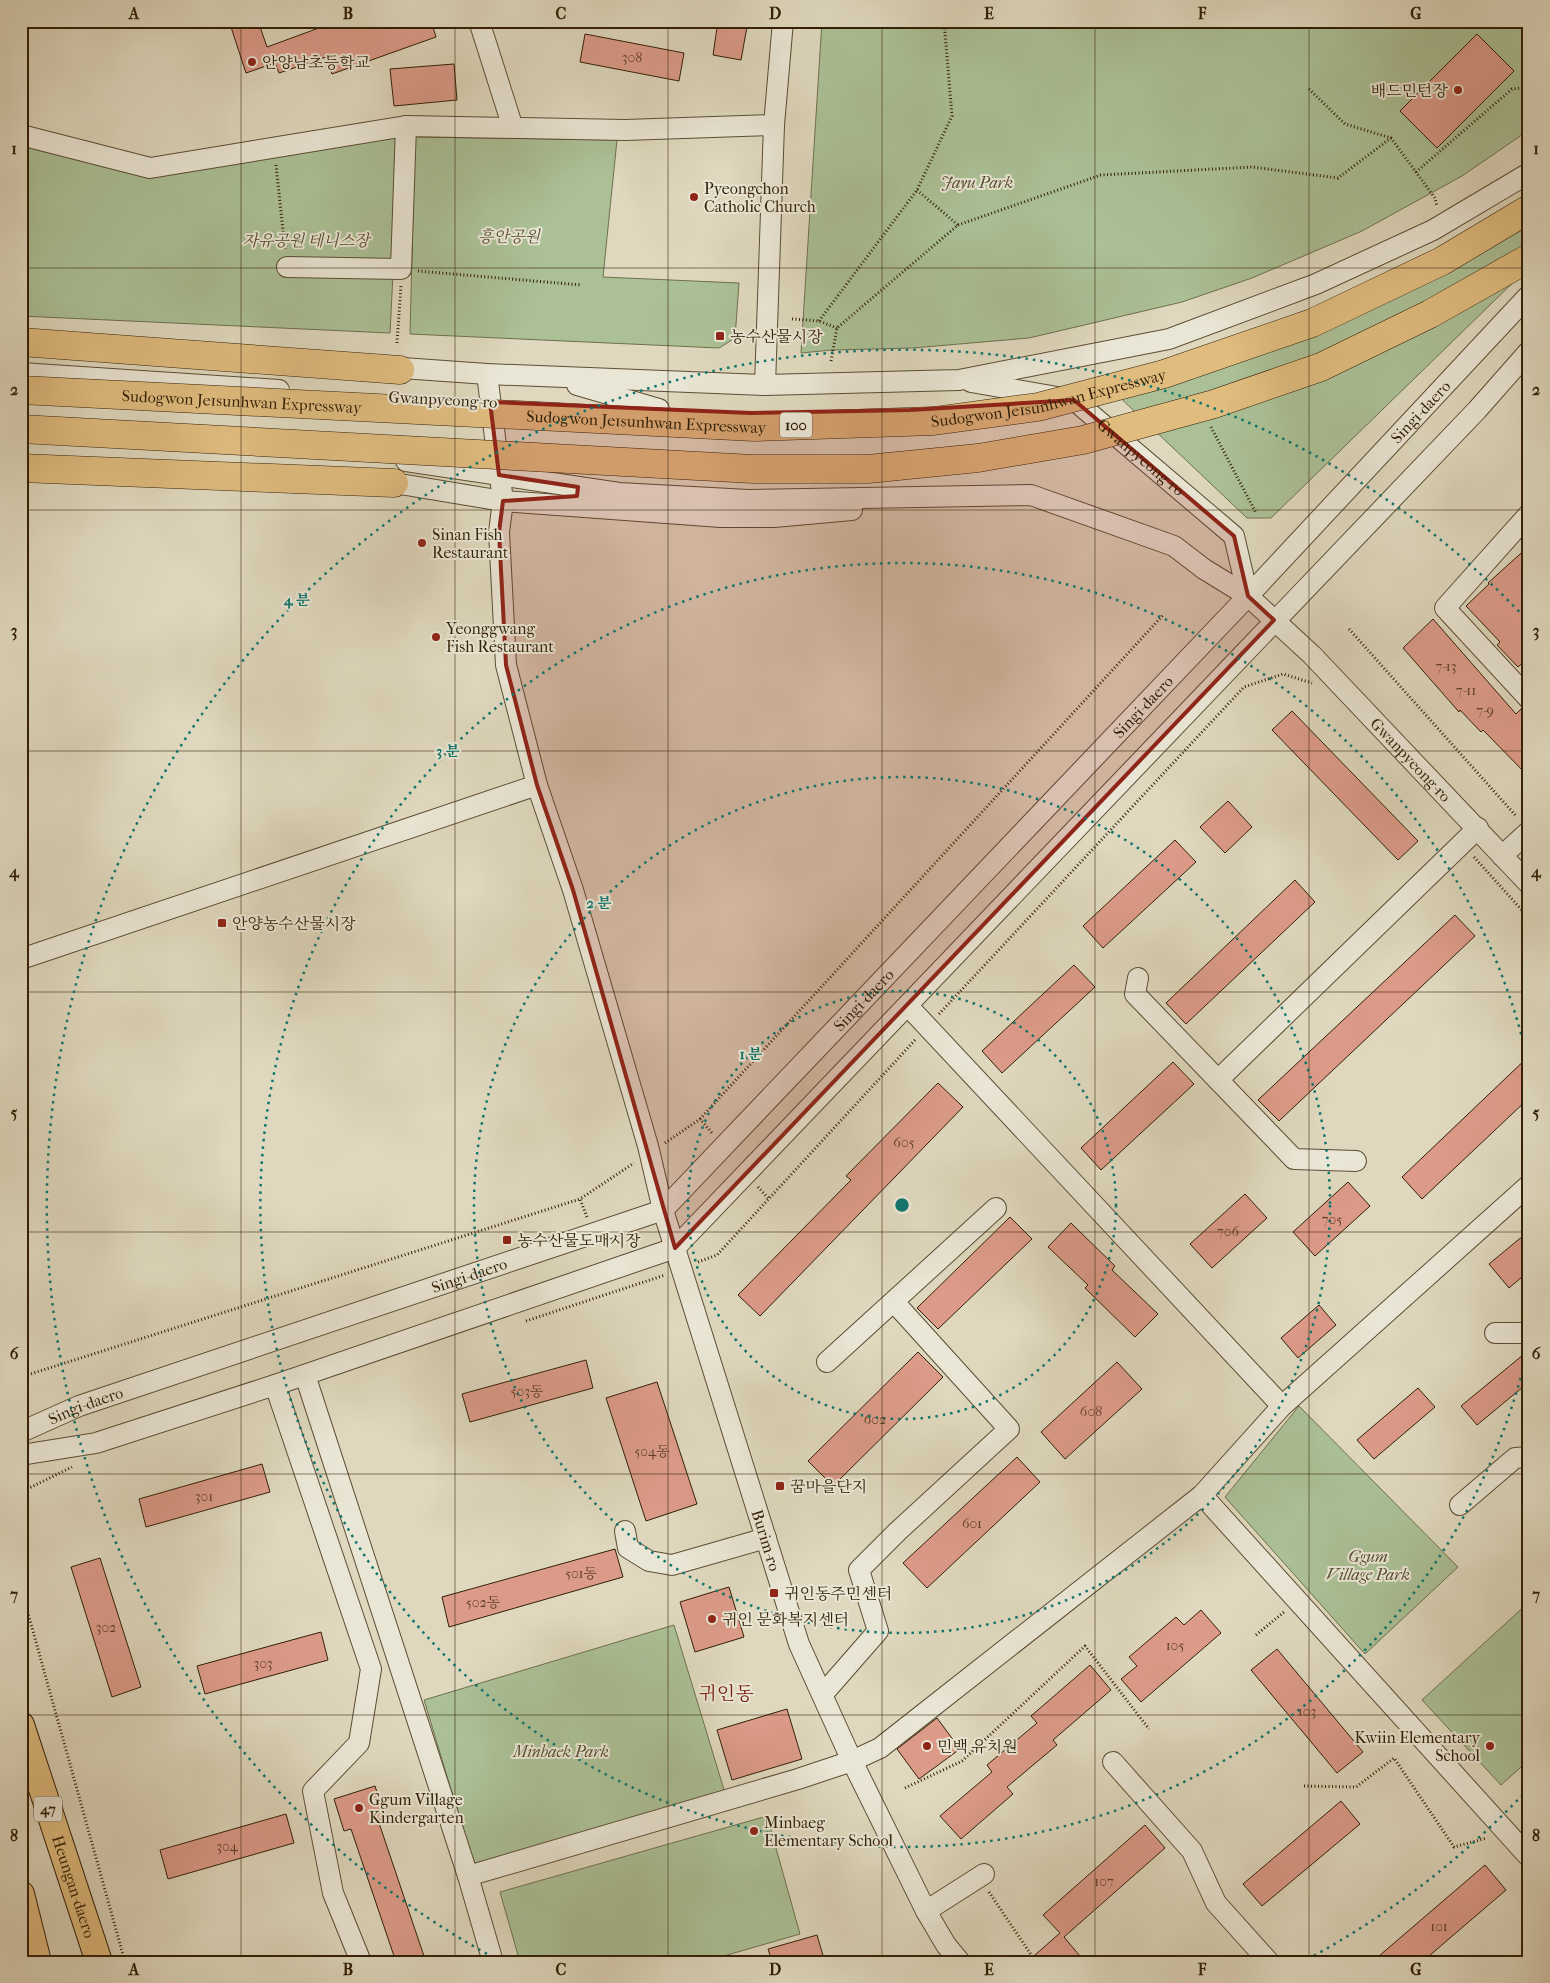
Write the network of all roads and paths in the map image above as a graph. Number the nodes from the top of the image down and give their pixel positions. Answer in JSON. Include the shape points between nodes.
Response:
{"nodes":[{"id":1,"x":478,"y":21,"type":"edge"},
{"id":2,"x":783,"y":21,"type":"edge"},
{"id":3,"x":944,"y":21,"type":"edge"},
{"id":4,"x":1529,"y":87,"type":"edge"},
{"id":5,"x":1309,"y":89,"type":"dead end"},
{"id":6,"x":774,"y":125,"type":"junction"},
{"id":7,"x":406,"y":126,"type":"junction"},
{"id":8,"x":513,"y":128,"type":"junction"},
{"id":9,"x":21,"y":135,"type":"edge"},
{"id":10,"x":1391,"y":138,"type":"junction"},
{"id":11,"x":274,"y":147,"type":"junction"},
{"id":12,"x":1416,"y":172,"type":"junction"},
{"id":13,"x":1529,"y":173,"type":"edge"},
{"id":14,"x":917,"y":190,"type":"junction"},
{"id":15,"x":1529,"y":200,"type":"edge"},
{"id":16,"x":1438,"y":208,"type":"dead end"},
{"id":17,"x":1529,"y":208,"type":"edge"},
{"id":18,"x":958,"y":225,"type":"junction"},
{"id":19,"x":1529,"y":258,"type":"edge"},
{"id":20,"x":287,"y":267,"type":"joint"},
{"id":21,"x":401,"y":269,"type":"junction"},
{"id":22,"x":581,"y":285,"type":"dead end"},
{"id":23,"x":1529,"y":295,"type":"edge"},
{"id":24,"x":792,"y":319,"type":"dead end"},
{"id":25,"x":819,"y":321,"type":"junction"},
{"id":26,"x":837,"y":328,"type":"junction"},
{"id":27,"x":22,"y":341,"type":"edge"},
{"id":28,"x":397,"y":343,"type":"dead end"},
{"id":29,"x":1529,"y":351,"type":"edge"},
{"id":30,"x":1529,"y":357,"type":"edge"},
{"id":31,"x":831,"y":361,"type":"dead end"},
{"id":32,"x":400,"y":370,"type":"joint"},
{"id":33,"x":21,"y":373,"type":"edge"},
{"id":34,"x":487,"y":374,"type":"junction"},
{"id":35,"x":550,"y":376,"type":"junction"},
{"id":36,"x":959,"y":380,"type":"junction"},
{"id":37,"x":765,"y":385,"type":"junction"},
{"id":38,"x":21,"y":390,"type":"edge"},
{"id":39,"x":1074,"y":400,"type":"junction"},
{"id":40,"x":490,"y":402,"type":"junction"},
{"id":41,"x":659,"y":409,"type":"junction"},
{"id":42,"x":1477,"y":410,"type":"junction"},
{"id":43,"x":1210,"y":425,"type":"dead end"},
{"id":44,"x":21,"y":429,"type":"edge"},
{"id":45,"x":21,"y":437,"type":"edge"},
{"id":46,"x":21,"y":468,"type":"edge"},
{"id":47,"x":499,"y":475,"type":"junction"},
{"id":48,"x":21,"y":480,"type":"edge"},
{"id":49,"x":394,"y":484,"type":"joint"},
{"id":50,"x":619,"y":493,"type":"junction"},
{"id":51,"x":1031,"y":495,"type":"junction"},
{"id":52,"x":503,"y":501,"type":"junction"},
{"id":53,"x":1256,"y":513,"type":"dead end"},
{"id":54,"x":1529,"y":514,"type":"edge"},
{"id":55,"x":1248,"y":596,"type":"junction"},
{"id":56,"x":1164,"y":614,"type":"dead end"},
{"id":57,"x":1274,"y":620,"type":"junction"},
{"id":58,"x":1349,"y":629,"type":"dead end"},
{"id":59,"x":1525,"y":687,"type":"edge"},
{"id":60,"x":537,"y":785,"type":"junction"},
{"id":61,"x":1525,"y":827,"type":"edge"},
{"id":62,"x":1478,"y":828,"type":"junction"},
{"id":63,"x":1502,"y":856,"type":"junction"},
{"id":64,"x":1529,"y":884,"type":"edge"},
{"id":65,"x":21,"y":959,"type":"edge"},
{"id":66,"x":1138,"y":978,"type":"dead end"},
{"id":67,"x":908,"y":1006,"type":"junction"},
{"id":68,"x":1218,"y":1080,"type":"junction"},
{"id":69,"x":700,"y":1119,"type":"dead end"},
{"id":70,"x":1356,"y":1162,"type":"dead end"},
{"id":71,"x":1529,"y":1184,"type":"edge"},
{"id":72,"x":580,"y":1199,"type":"dead end"},
{"id":73,"x":996,"y":1208,"type":"dead end"},
{"id":74,"x":663,"y":1210,"type":"junction"},
{"id":75,"x":675,"y":1248,"type":"junction"},
{"id":76,"x":894,"y":1302,"type":"junction"},
{"id":77,"x":1495,"y":1333,"type":"dead end"},
{"id":78,"x":1529,"y":1333,"type":"edge"},
{"id":79,"x":827,"y":1362,"type":"dead end"},
{"id":80,"x":305,"y":1374,"type":"junction"},
{"id":81,"x":21,"y":1377,"type":"edge"},
{"id":82,"x":276,"y":1385,"type":"junction"},
{"id":83,"x":1282,"y":1406,"type":"junction"},
{"id":84,"x":21,"y":1432,"type":"edge"},
{"id":85,"x":21,"y":1455,"type":"edge"},
{"id":86,"x":1529,"y":1457,"type":"edge"},
{"id":87,"x":1202,"y":1495,"type":"junction"},
{"id":88,"x":1460,"y":1505,"type":"dead end"},
{"id":89,"x":625,"y":1531,"type":"dead end"},
{"id":90,"x":766,"y":1538,"type":"junction"},
{"id":91,"x":21,"y":1588,"type":"edge"},
{"id":92,"x":1297,"y":1601,"type":"junction"},
{"id":93,"x":1256,"y":1635,"type":"dead end"},
{"id":94,"x":823,"y":1694,"type":"junction"},
{"id":95,"x":21,"y":1725,"type":"edge"},
{"id":96,"x":1149,"y":1729,"type":"dead end"},
{"id":97,"x":852,"y":1761,"type":"junction"},
{"id":98,"x":1113,"y":1762,"type":"dead end"},
{"id":99,"x":1304,"y":1786,"type":"dead end"},
{"id":100,"x":905,"y":1788,"type":"dead end"},
{"id":101,"x":1517,"y":1844,"type":"edge"},
{"id":102,"x":468,"y":1876,"type":"junction"},
{"id":103,"x":982,"y":1876,"type":"joint"},
{"id":104,"x":74,"y":1892,"type":"junction"},
{"id":105,"x":23,"y":1900,"type":"edge"},
{"id":106,"x":926,"y":1910,"type":"junction"},
{"id":107,"x":38,"y":1962,"type":"edge"},
{"id":108,"x":46,"y":1962,"type":"edge"},
{"id":109,"x":89,"y":1962,"type":"edge"},
{"id":110,"x":99,"y":1962,"type":"edge"},
{"id":111,"x":125,"y":1962,"type":"edge"},
{"id":112,"x":360,"y":1962,"type":"edge"},
{"id":113,"x":493,"y":1962,"type":"edge"},
{"id":114,"x":960,"y":1962,"type":"edge"},
{"id":115,"x":1036,"y":1962,"type":"edge"},
{"id":116,"x":1268,"y":1962,"type":"edge"}],
"edges":[{"from":1,"to":8,"type":"street"},
{"from":2,"to":6,"type":"street"},
{"from":3,"to":14,"type":"path","via":[[952,116]]},
{"from":4,"to":12,"type":"path","via":[[1512,89]]},
{"from":5,"to":10,"type":"path","via":[[1345,124]]},
{"from":6,"to":8,"type":"street","via":[[625,130]]},
{"from":6,"to":37,"type":"street"},
{"from":7,"to":8,"type":"street"},
{"from":7,"to":11,"type":"street"},
{"from":7,"to":21,"type":"street"},
{"from":9,"to":11,"type":"street","via":[[150,168]]},
{"from":10,"to":12,"type":"path"},
{"from":10,"to":18,"type":"path","via":[[1338,178],[1252,167],[1101,174]]},
{"from":11,"to":20,"type":"path"},
{"from":12,"to":16,"type":"path","via":[[1435,198]]},
{"from":13,"to":36,"type":"street","via":[[1433,230],[1316,284],[1169,339]]},
{"from":14,"to":18,"type":"path"},
{"from":14,"to":25,"type":"path"},
{"from":15,"to":39,"type":"street","via":[[1449,248],[1324,310]]},
{"from":17,"to":38,"type":"highway","name":"Sudogwon Je1sunhwan Expressway","number":"100","bridge":true,"via":[[1442,261],[1312,323],[1155,376],[1038,406],[934,421],[754,426]]},
{"from":18,"to":26,"type":"path"},
{"from":19,"to":44,"type":"highway","bridge":true,"via":[[1430,314],[1321,367],[1214,404],[1083,440],[978,458],[868,469],[753,469]]},
{"from":20,"to":21,"type":"street"},
{"from":21,"to":22,"type":"path"},
{"from":21,"to":28,"type":"path"},
{"from":23,"to":55,"type":"street","name":"Singi-daero"},
{"from":24,"to":25,"type":"path"},
{"from":25,"to":26,"type":"path"},
{"from":26,"to":31,"type":"path"},
{"from":27,"to":32,"type":"highway"},
{"from":29,"to":42,"type":"street","name":"Singi-daero"},
{"from":30,"to":42,"type":"street"},
{"from":32,"to":34,"type":"street"},
{"from":33,"to":40,"type":"street","name":"Gwanpyeong-ro"},
{"from":34,"to":35,"type":"street"},
{"from":34,"to":40,"type":"street","name":"Burim-ro"},
{"from":35,"to":37,"type":"street"},
{"from":35,"to":41,"type":"street"},
{"from":36,"to":37,"type":"street"},
{"from":36,"to":39,"type":"street"},
{"from":39,"to":41,"type":"street","name":"Gwanpyeong-ro","via":[[890,410],[751,413]]},
{"from":39,"to":55,"type":"street","name":"Gwanpyeong-ro","via":[[1234,536]]},
{"from":40,"to":41,"type":"street","name":"Gwanpyeong-ro"},
{"from":40,"to":47,"type":"street","name":"Burim-ro"},
{"from":42,"to":57,"type":"street","name":"Singi-daero"},
{"from":43,"to":53,"type":"path"},
{"from":45,"to":47,"type":"street","name":"Gwanpyeong-ro","via":[[337,451]]},
{"from":46,"to":49,"type":"highway"},
{"from":47,"to":50,"type":"street","name":"Gwanpyeong-ro"},
{"from":47,"to":52,"type":"street","name":"Burim-ro"},
{"from":48,"to":52,"type":"street"},
{"from":49,"to":52,"type":"street"},
{"from":50,"to":51,"type":"street","name":"Gwanpyeong-ro","via":[[748,500]]},
{"from":50,"to":52,"type":"street"},
{"from":51,"to":52,"type":"street","via":[[774,517],[721,518]]},
{"from":51,"to":55,"type":"street","name":"Gwanpyeong-ro","via":[[1174,546]]},
{"from":52,"to":60,"type":"street","name":"Burim-ro","via":[[499,532],[506,665]]},
{"from":54,"to":59,"type":"street","via":[[1445,608]]},
{"from":55,"to":57,"type":"street","name":"Gwanpyeong-ro"},
{"from":55,"to":74,"type":"street","name":"Singi-daero"},
{"from":56,"to":69,"type":"path"},
{"from":57,"to":62,"type":"street","name":"Gwanpyeong-ro","via":[[1312,655]]},
{"from":57,"to":67,"type":"street","name":"Singi-daero"},
{"from":58,"to":61,"type":"path"},
{"from":60,"to":65,"type":"street"},
{"from":60,"to":74,"type":"street","name":"Burim-ro","via":[[573,890],[648,1146]]},
{"from":61,"to":63,"type":"street"},
{"from":62,"to":63,"type":"street","name":"Gwanpyeong-ro"},
{"from":62,"to":68,"type":"street"},
{"from":63,"to":64,"type":"street","name":"Gwanpyeong-ro"},
{"from":66,"to":68,"type":"street","via":[[1135,994]]},
{"from":67,"to":75,"type":"street","name":"Singi-daero"},
{"from":67,"to":83,"type":"street"},
{"from":68,"to":70,"type":"street","via":[[1294,1160]]},
{"from":71,"to":83,"type":"street"},
{"from":72,"to":81,"type":"path"},
{"from":73,"to":76,"type":"street"},
{"from":74,"to":75,"type":"street","name":"Burim-ro"},
{"from":74,"to":84,"type":"street","name":"Singi-daero","via":[[79,1406]]},
{"from":75,"to":80,"type":"street","name":"Singi-daero"},
{"from":75,"to":90,"type":"street","name":"Burim-ro"},
{"from":76,"to":79,"type":"street"},
{"from":76,"to":94,"type":"street","via":[[1009,1429],[859,1570],[878,1630]]},
{"from":77,"to":78,"type":"street"},
{"from":80,"to":82,"type":"street","name":"Singi-daero"},
{"from":80,"to":102,"type":"street"},
{"from":82,"to":85,"type":"street","name":"Singi-daero","via":[[96,1444]]},
{"from":82,"to":112,"type":"street","via":[[372,1669],[359,1743],[313,1791],[332,1893]]},
{"from":83,"to":87,"type":"street"},
{"from":86,"to":88,"type":"street","via":[[1514,1458]]},
{"from":87,"to":92,"type":"street"},
{"from":87,"to":97,"type":"street","via":[[880,1748]]},
{"from":89,"to":90,"type":"street","via":[[628,1548],[649,1561],[672,1565]]},
{"from":90,"to":94,"type":"street","name":"Burim-ro","via":[[799,1644]]},
{"from":91,"to":111,"type":"path"},
{"from":92,"to":93,"type":"path"},
{"from":92,"to":101,"type":"street"},
{"from":94,"to":97,"type":"street","name":"Burim-ro"},
{"from":95,"to":104,"type":"main road","name":"Heungan-daero","number":"47"},
{"from":96,"to":100,"type":"path","via":[[1085,1646],[962,1761]]},
{"from":97,"to":102,"type":"street"},
{"from":97,"to":106,"type":"street","name":"Burim-ro"},
{"from":98,"to":116,"type":"street","via":[[1192,1851],[1216,1903]]},
{"from":99,"to":101,"type":"path","via":[[1356,1787],[1394,1758],[1454,1847]]},
{"from":102,"to":113,"type":"street"},
{"from":103,"to":106,"type":"street"},
{"from":103,"to":115,"type":"path"},
{"from":104,"to":109,"type":"main road","number":"47"},
{"from":104,"to":110,"type":"main road","name":"Heungan-daero"},
{"from":105,"to":107,"type":"main road"},
{"from":105,"to":108,"type":"main road"},
{"from":106,"to":114,"type":"street","name":"Burim-ro","via":[[946,1946]]}]}
